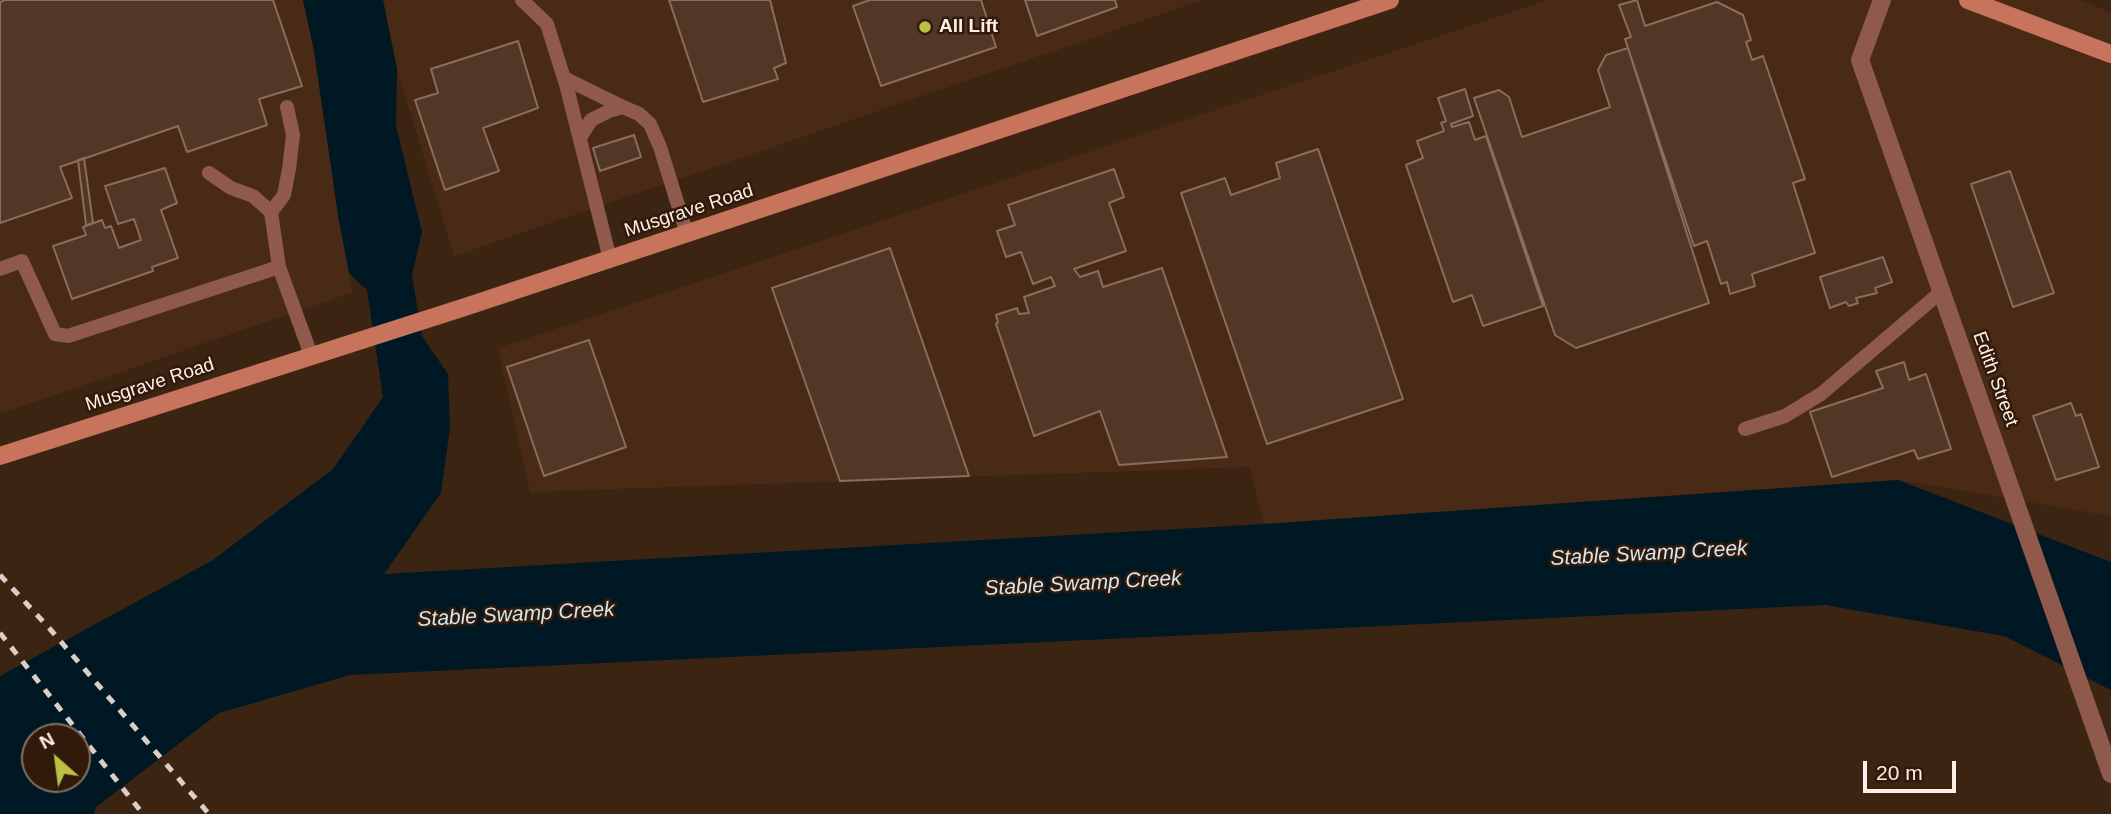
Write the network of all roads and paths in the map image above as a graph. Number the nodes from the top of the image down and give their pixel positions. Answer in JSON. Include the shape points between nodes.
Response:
{"nodes":[{"id":1,"x":524,"y":0,"type":"edge"},
{"id":2,"x":1390,"y":0,"type":"edge"},
{"id":3,"x":1882,"y":0,"type":"edge"},
{"id":4,"x":1968,"y":0,"type":"edge"},
{"id":5,"x":2111,"y":54,"type":"edge"},
{"id":6,"x":564,"y":78,"type":"junction"},
{"id":7,"x":287,"y":107,"type":"dead end"},
{"id":8,"x":623,"y":107,"type":"junction"},
{"id":9,"x":580,"y":138,"type":"junction"},
{"id":10,"x":209,"y":173,"type":"dead end"},
{"id":11,"x":271,"y":212,"type":"junction"},
{"id":12,"x":687,"y":234,"type":"junction"},
{"id":13,"x":610,"y":259,"type":"junction"},
{"id":14,"x":279,"y":267,"type":"junction"},
{"id":15,"x":0,"y":269,"type":"edge"},
{"id":16,"x":1942,"y":291,"type":"junction"},
{"id":17,"x":311,"y":355,"type":"junction"},
{"id":18,"x":1745,"y":429,"type":"dead end"},
{"id":19,"x":0,"y":456,"type":"edge"},
{"id":20,"x":2111,"y":774,"type":"edge"}],
"edges":[{"from":1,"to":6,"type":"lane","via":[[547,24]]},
{"from":2,"to":12,"type":"street","name":"Musgrave Road"},
{"from":3,"to":16,"type":"street","name":"Edith Street","via":[[1860,60]]},
{"from":4,"to":5,"type":"street"},
{"from":6,"to":8,"type":"lane"},
{"from":6,"to":9,"type":"lane"},
{"from":7,"to":11,"type":"lane","via":[[293,135],[289,169],[284,195]]},
{"from":8,"to":9,"type":"lane","via":[[591,120]]},
{"from":8,"to":12,"type":"lane","via":[[650,124]]},
{"from":9,"to":13,"type":"lane"},
{"from":10,"to":11,"type":"lane","via":[[253,196]]},
{"from":11,"to":14,"type":"lane"},
{"from":12,"to":13,"type":"street","name":"Musgrave Road"},
{"from":13,"to":17,"type":"street","name":"Musgrave Road"},
{"from":14,"to":15,"type":"lane","via":[[68,336],[55,334],[22,261]]},
{"from":14,"to":17,"type":"lane"},
{"from":16,"to":18,"type":"lane","via":[[1821,394],[1785,416]]},
{"from":16,"to":20,"type":"street","name":"Edith Street"},
{"from":17,"to":19,"type":"street","name":"Musgrave Road"}]}
